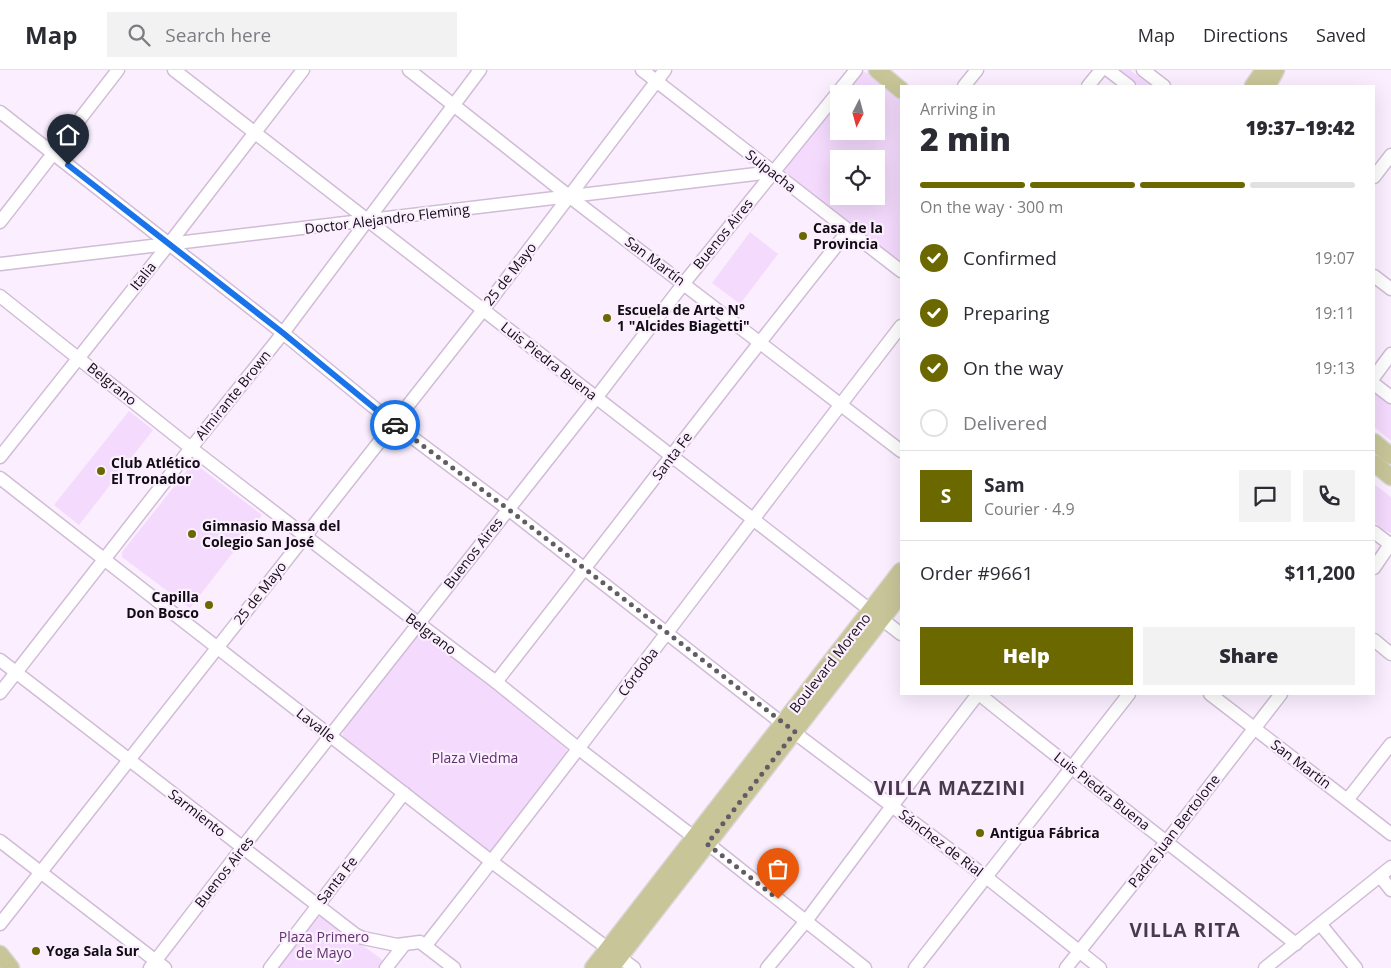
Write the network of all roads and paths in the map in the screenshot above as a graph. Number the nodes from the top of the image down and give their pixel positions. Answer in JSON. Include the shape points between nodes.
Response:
{"nodes":[{"id":1,"x":118,"y":70,"type":"edge"},
{"id":2,"x":174,"y":70,"type":"edge"},
{"id":3,"x":303,"y":70,"type":"edge"},
{"id":4,"x":409,"y":70,"type":"edge"},
{"id":5,"x":480,"y":70,"type":"edge"},
{"id":6,"x":642,"y":70,"type":"edge"},
{"id":7,"x":665,"y":70,"type":"edge"},
{"id":8,"x":856,"y":70,"type":"edge"},
{"id":9,"x":877,"y":70,"type":"edge"},
{"id":10,"x":977,"y":70,"type":"edge"},
{"id":11,"x":1101,"y":70,"type":"edge"},
{"id":12,"x":1108,"y":70,"type":"edge"},
{"id":13,"x":1143,"y":70,"type":"edge"},
{"id":14,"x":1264,"y":70,"type":"edge"},
{"id":15,"x":1276,"y":70,"type":"edge"},
{"id":16,"x":656,"y":82,"type":"junction"},
{"id":17,"x":965,"y":85,"type":"edge"},
{"id":18,"x":1089,"y":85,"type":"edge"},
{"id":19,"x":1128,"y":85,"type":"edge"},
{"id":20,"x":1163,"y":85,"type":"edge"},
{"id":21,"x":1254,"y":85,"type":"edge"},
{"id":22,"x":1268,"y":85,"type":"edge"},
{"id":23,"x":900,"y":89,"type":"edge"},
{"id":24,"x":453,"y":104,"type":"junction"},
{"id":25,"x":0,"y":112,"type":"edge"},
{"id":26,"x":254,"y":132,"type":"junction"},
{"id":27,"x":53,"y":153,"type":"junction"},
{"id":28,"x":1391,"y":155,"type":"edge"},
{"id":29,"x":773,"y":172,"type":"junction"},
{"id":30,"x":1375,"y":175,"type":"edge"},
{"id":31,"x":570,"y":197,"type":"junction"},
{"id":32,"x":0,"y":222,"type":"edge"},
{"id":33,"x":368,"y":222,"type":"junction"},
{"id":34,"x":849,"y":230,"type":"junction"},
{"id":35,"x":168,"y":244,"type":"junction"},
{"id":36,"x":0,"y":264,"type":"edge"},
{"id":37,"x":900,"y":270,"type":"edge"},
{"id":38,"x":1375,"y":277,"type":"edge"},
{"id":39,"x":684,"y":284,"type":"junction"},
{"id":40,"x":1391,"y":290,"type":"edge"},
{"id":41,"x":0,"y":296,"type":"edge"},
{"id":42,"x":483,"y":310,"type":"junction"},
{"id":43,"x":900,"y":327,"type":"edge"},
{"id":44,"x":283,"y":333,"type":"junction"},
{"id":45,"x":759,"y":342,"type":"junction"},
{"id":46,"x":1391,"y":354,"type":"edge"},
{"id":47,"x":79,"y":357,"type":"junction"},
{"id":48,"x":1375,"y":375,"type":"edge"},
{"id":49,"x":1375,"y":385,"type":"edge"},
{"id":50,"x":1391,"y":397,"type":"edge"},
{"id":51,"x":596,"y":398,"type":"junction"},
{"id":52,"x":840,"y":405,"type":"junction"},
{"id":53,"x":393,"y":423,"type":"junction"},
{"id":54,"x":1375,"y":443,"type":"edge"},
{"id":55,"x":191,"y":448,"type":"junction"},
{"id":56,"x":900,"y":450,"type":"edge"},
{"id":57,"x":673,"y":455,"type":"junction"},
{"id":58,"x":1391,"y":456,"type":"edge"},
{"id":59,"x":0,"y":457,"type":"edge"},
{"id":60,"x":1375,"y":464,"type":"edge"},
{"id":61,"x":1391,"y":477,"type":"edge"},
{"id":62,"x":0,"y":478,"type":"edge"},
{"id":63,"x":508,"y":509,"type":"junction"},
{"id":64,"x":752,"y":519,"type":"junction"},
{"id":65,"x":1375,"y":533,"type":"edge"},
{"id":66,"x":305,"y":535,"type":"junction"},
{"id":67,"x":1391,"y":544,"type":"edge"},
{"id":68,"x":105,"y":559,"type":"junction"},
{"id":69,"x":1375,"y":567,"type":"edge"},
{"id":70,"x":584,"y":570,"type":"junction"},
{"id":71,"x":900,"y":573,"type":"edge"},
{"id":72,"x":900,"y":595,"type":"edge"},
{"id":73,"x":876,"y":615,"type":"junction"},
{"id":74,"x":418,"y":624,"type":"junction"},
{"id":75,"x":900,"y":633,"type":"edge"},
{"id":76,"x":667,"y":634,"type":"junction"},
{"id":77,"x":1375,"y":641,"type":"edge"},
{"id":78,"x":218,"y":647,"type":"junction"},
{"id":79,"x":1391,"y":654,"type":"edge"},
{"id":80,"x":0,"y":660,"type":"edge"},
{"id":81,"x":16,"y":672,"type":"junction"},
{"id":82,"x":496,"y":682,"type":"junction"},
{"id":83,"x":0,"y":693,"type":"edge"},
{"id":84,"x":978,"y":695,"type":"edge"},
{"id":85,"x":980,"y":695,"type":"edge"},
{"id":86,"x":1128,"y":695,"type":"edge"},
{"id":87,"x":1211,"y":695,"type":"edge"},
{"id":88,"x":1280,"y":695,"type":"edge"},
{"id":89,"x":789,"y":728,"type":"junction"},
{"id":90,"x":1254,"y":729,"type":"junction"},
{"id":91,"x":330,"y":736,"type":"junction"},
{"id":92,"x":1391,"y":744,"type":"edge"},
{"id":93,"x":579,"y":749,"type":"junction"},
{"id":94,"x":130,"y":760,"type":"junction"},
{"id":95,"x":1071,"y":768,"type":"junction"},
{"id":96,"x":404,"y":793,"type":"junction"},
{"id":97,"x":1348,"y":799,"type":"junction"},
{"id":98,"x":892,"y":806,"type":"junction"},
{"id":99,"x":1391,"y":834,"type":"edge"},
{"id":100,"x":0,"y":841,"type":"edge"},
{"id":101,"x":701,"y":841,"type":"junction"},
{"id":102,"x":1167,"y":841,"type":"junction"},
{"id":103,"x":242,"y":848,"type":"junction"},
{"id":104,"x":492,"y":862,"type":"junction"},
{"id":105,"x":1391,"y":867,"type":"edge"},
{"id":106,"x":40,"y":872,"type":"junction"},
{"id":107,"x":1380,"y":876,"type":"junction"},
{"id":108,"x":986,"y":877,"type":"junction"},
{"id":109,"x":1391,"y":890,"type":"edge"},
{"id":110,"x":318,"y":906,"type":"junction"},
{"id":111,"x":806,"y":921,"type":"junction"},
{"id":112,"x":0,"y":924,"type":"edge"},
{"id":113,"x":1321,"y":925,"type":"junction"},
{"id":114,"x":1296,"y":944,"type":"junction"},
{"id":115,"x":404,"y":945,"type":"junction"},
{"id":116,"x":426,"y":945,"type":"junction"},
{"id":117,"x":1078,"y":952,"type":"junction"},
{"id":118,"x":0,"y":954,"type":"edge"},
{"id":119,"x":613,"y":958,"type":"edge"},
{"id":120,"x":157,"y":965,"type":"edge"},
{"id":121,"x":11,"y":968,"type":"edge"},
{"id":122,"x":270,"y":968,"type":"edge"},
{"id":123,"x":386,"y":968,"type":"edge"},
{"id":124,"x":454,"y":968,"type":"edge"},
{"id":125,"x":593,"y":968,"type":"edge"},
{"id":126,"x":634,"y":968,"type":"edge"},
{"id":127,"x":767,"y":968,"type":"edge"},
{"id":128,"x":865,"y":968,"type":"edge"},
{"id":129,"x":915,"y":968,"type":"edge"},
{"id":130,"x":1066,"y":968,"type":"edge"},
{"id":131,"x":1100,"y":968,"type":"edge"},
{"id":132,"x":1265,"y":968,"type":"edge"},
{"id":133,"x":1356,"y":968,"type":"edge"}],
"edges":[{"from":1,"to":27,"type":"street"},
{"from":2,"to":26,"type":"street","name":"Luis Piedra Buena"},
{"from":3,"to":26,"type":"street","name":"Italia"},
{"from":4,"to":24,"type":"street","name":"San Martín"},
{"from":5,"to":24,"type":"street","name":"Almirante Brown"},
{"from":6,"to":16,"type":"street","name":"Suipacha"},
{"from":7,"to":16,"type":"street","name":"25 de Mayo"},
{"from":8,"to":29,"type":"street","name":"Buenos Aires"},
{"from":9,"to":23,"type":"main road"},
{"from":10,"to":17,"type":"street"},
{"from":11,"to":18,"type":"street"},
{"from":12,"to":19,"type":"street"},
{"from":13,"to":20,"type":"street"},
{"from":14,"to":21,"type":"main road"},
{"from":15,"to":22,"type":"main road"},
{"from":16,"to":29,"type":"street","name":"Suipacha"},
{"from":16,"to":31,"type":"street","name":"25 de Mayo"},
{"from":24,"to":31,"type":"street","name":"San Martín"},
{"from":24,"to":33,"type":"street","name":"Almirante Brown"},
{"from":25,"to":27,"type":"street","name":"Sánchez de Rial"},
{"from":26,"to":33,"type":"street","name":"Luis Piedra Buena"},
{"from":26,"to":35,"type":"street","name":"Italia"},
{"from":27,"to":32,"type":"street"},
{"from":27,"to":35,"type":"street","name":"Sánchez de Rial"},
{"from":28,"to":30,"type":"street"},
{"from":29,"to":31,"type":"street","name":"Doctor Alejandro Fleming"},
{"from":29,"to":34,"type":"street","name":"Suipacha"},
{"from":29,"to":39,"type":"street","name":"Buenos Aires"},
{"from":31,"to":33,"type":"street","name":"Doctor Alejandro Fleming"},
{"from":31,"to":39,"type":"street","name":"San Martín"},
{"from":31,"to":42,"type":"street","name":"25 de Mayo"},
{"from":33,"to":35,"type":"street","name":"Doctor Alejandro Fleming"},
{"from":33,"to":42,"type":"street","name":"Luis Piedra Buena"},
{"from":33,"to":44,"type":"street","name":"Almirante Brown"},
{"from":34,"to":37,"type":"street","name":"Suipacha"},
{"from":34,"to":45,"type":"street","name":"Santa Fe"},
{"from":35,"to":36,"type":"street","name":"Doctor Alejandro Fleming"},
{"from":35,"to":44,"type":"street","name":"Sánchez de Rial"},
{"from":35,"to":47,"type":"street","name":"Italia"},
{"from":38,"to":40,"type":"street"},
{"from":39,"to":45,"type":"street","name":"San Martín"},
{"from":39,"to":51,"type":"street","name":"Buenos Aires"},
{"from":41,"to":47,"type":"street","name":"Belgrano"},
{"from":42,"to":51,"type":"street","name":"Luis Piedra Buena"},
{"from":42,"to":53,"type":"street","name":"25 de Mayo"},
{"from":43,"to":52,"type":"street","name":"Córdoba"},
{"from":44,"to":53,"type":"street","name":"Sánchez de Rial"},
{"from":44,"to":55,"type":"street","name":"Almirante Brown"},
{"from":45,"to":52,"type":"street","name":"San Martín"},
{"from":45,"to":57,"type":"street","name":"Santa Fe"},
{"from":46,"to":48,"type":"street"},
{"from":47,"to":55,"type":"street","name":"Belgrano"},
{"from":47,"to":59,"type":"street","name":"Italia"},
{"from":49,"to":50,"type":"street"},
{"from":51,"to":57,"type":"street","name":"Luis Piedra Buena"},
{"from":51,"to":63,"type":"street","name":"Buenos Aires"},
{"from":52,"to":56,"type":"street","name":"San Martín"},
{"from":52,"to":64,"type":"street","name":"Córdoba"},
{"from":53,"to":63,"type":"street","name":"Sánchez de Rial"},
{"from":53,"to":66,"type":"street","name":"25 de Mayo"},
{"from":54,"to":58,"type":"main road"},
{"from":55,"to":66,"type":"street","name":"Belgrano"},
{"from":55,"to":68,"type":"street","name":"Almirante Brown"},
{"from":57,"to":64,"type":"street","name":"Luis Piedra Buena"},
{"from":57,"to":70,"type":"street","name":"Santa Fe"},
{"from":60,"to":61,"type":"main road"},
{"from":62,"to":68,"type":"street","name":"Lavalle"},
{"from":63,"to":70,"type":"street","name":"Sánchez de Rial"},
{"from":63,"to":74,"type":"street","name":"Buenos Aires"},
{"from":64,"to":73,"type":"street","name":"Luis Piedra Buena"},
{"from":64,"to":76,"type":"street","name":"Córdoba"},
{"from":65,"to":67,"type":"street"},
{"from":66,"to":74,"type":"street","name":"Belgrano"},
{"from":66,"to":78,"type":"street","name":"25 de Mayo"},
{"from":67,"to":69,"type":"street"},
{"from":68,"to":78,"type":"street","name":"Lavalle"},
{"from":68,"to":81,"type":"street","name":"Almirante Brown"},
{"from":70,"to":76,"type":"street","name":"Sánchez de Rial"},
{"from":70,"to":82,"type":"street","name":"Santa Fe"},
{"from":71,"to":73,"type":"main road","name":"Boulevard Moreno"},
{"from":72,"to":73,"type":"main road","name":"Boulevard Moreno"},
{"from":73,"to":75,"type":"street","name":"Luis Piedra Buena"},
{"from":73,"to":89,"type":"main road","name":"Boulevard Moreno"},
{"from":74,"to":82,"type":"street","name":"Belgrano"},
{"from":74,"to":91,"type":"street","name":"Buenos Aires"},
{"from":76,"to":89,"type":"street","name":"Sánchez de Rial"},
{"from":76,"to":93,"type":"street","name":"Córdoba"},
{"from":77,"to":79,"type":"street"},
{"from":78,"to":91,"type":"street","name":"Lavalle"},
{"from":78,"to":94,"type":"street","name":"25 de Mayo"},
{"from":80,"to":81,"type":"street","name":"Sarmiento"},
{"from":81,"to":83,"type":"street","name":"Almirante Brown"},
{"from":81,"to":94,"type":"street","name":"Sarmiento"},
{"from":82,"to":93,"type":"street","name":"Belgrano"},
{"from":84,"to":98,"type":"street"},
{"from":85,"to":95,"type":"street","name":"Luis Piedra Buena"},
{"from":86,"to":95,"type":"street"},
{"from":87,"to":90,"type":"street","name":"San Martín"},
{"from":88,"to":90,"type":"street","name":"Padre Juan Bertolone"},
{"from":89,"to":98,"type":"street","name":"Sánchez de Rial"},
{"from":89,"to":101,"type":"main road","name":"Boulevard Moreno"},
{"from":90,"to":97,"type":"street","name":"San Martín"},
{"from":90,"to":102,"type":"street","name":"Padre Juan Bertolone"},
{"from":91,"to":96,"type":"street","name":"Lavalle"},
{"from":91,"to":103,"type":"street","name":"Buenos Aires"},
{"from":92,"to":97,"type":"street"},
{"from":93,"to":101,"type":"street","name":"Belgrano"},
{"from":93,"to":104,"type":"street","name":"Córdoba"},
{"from":94,"to":103,"type":"street","name":"Sarmiento"},
{"from":94,"to":106,"type":"street","name":"25 de Mayo"},
{"from":95,"to":102,"type":"street","name":"Luis Piedra Buena"},
{"from":95,"to":108,"type":"street"},
{"from":96,"to":104,"type":"street","name":"Lavalle"},
{"from":96,"to":110,"type":"street","name":"Santa Fe"},
{"from":97,"to":99,"type":"street","name":"San Martín"},
{"from":98,"to":108,"type":"street","name":"Sánchez de Rial"},
{"from":98,"to":111,"type":"street"},
{"from":100,"to":106,"type":"street"},
{"from":101,"to":111,"type":"street","name":"Belgrano"},
{"from":101,"to":119,"type":"main road","name":"Boulevard Moreno"},
{"from":102,"to":114,"type":"street","name":"Luis Piedra Buena"},
{"from":102,"to":117,"type":"street","name":"Padre Juan Bertolone"},
{"from":103,"to":110,"type":"street","name":"Sarmiento"},
{"from":103,"to":120,"type":"street","name":"Buenos Aires"},
{"from":104,"to":116,"type":"street","name":"Córdoba"},
{"from":104,"to":119,"type":"street","name":"Lavalle"},
{"from":105,"to":107,"type":"street"},
{"from":106,"to":112,"type":"street","name":"25 de Mayo"},
{"from":106,"to":120,"type":"street"},
{"from":107,"to":109,"type":"street"},
{"from":107,"to":113,"type":"street"},
{"from":108,"to":117,"type":"street","name":"Sánchez de Rial"},
{"from":108,"to":129,"type":"street"},
{"from":110,"to":115,"type":"street","name":"Sarmiento","via":[[356,935]]},
{"from":110,"to":122,"type":"street","name":"Santa Fe"},
{"from":111,"to":127,"type":"street"},
{"from":111,"to":128,"type":"street","name":"Belgrano"},
{"from":113,"to":114,"type":"street"},
{"from":113,"to":133,"type":"street"},
{"from":114,"to":132,"type":"street"},
{"from":115,"to":116,"type":"street","name":"Sarmiento","via":[[420,942]]},
{"from":115,"to":123,"type":"street"},
{"from":116,"to":124,"type":"street"},
{"from":117,"to":130,"type":"street","name":"Padre Juan Bertolone"},
{"from":117,"to":131,"type":"street","name":"Sánchez de Rial"},
{"from":118,"to":121,"type":"main road"},
{"from":119,"to":125,"type":"main road","name":"Boulevard Moreno"},
{"from":119,"to":126,"type":"street","name":"Lavalle"}]}
